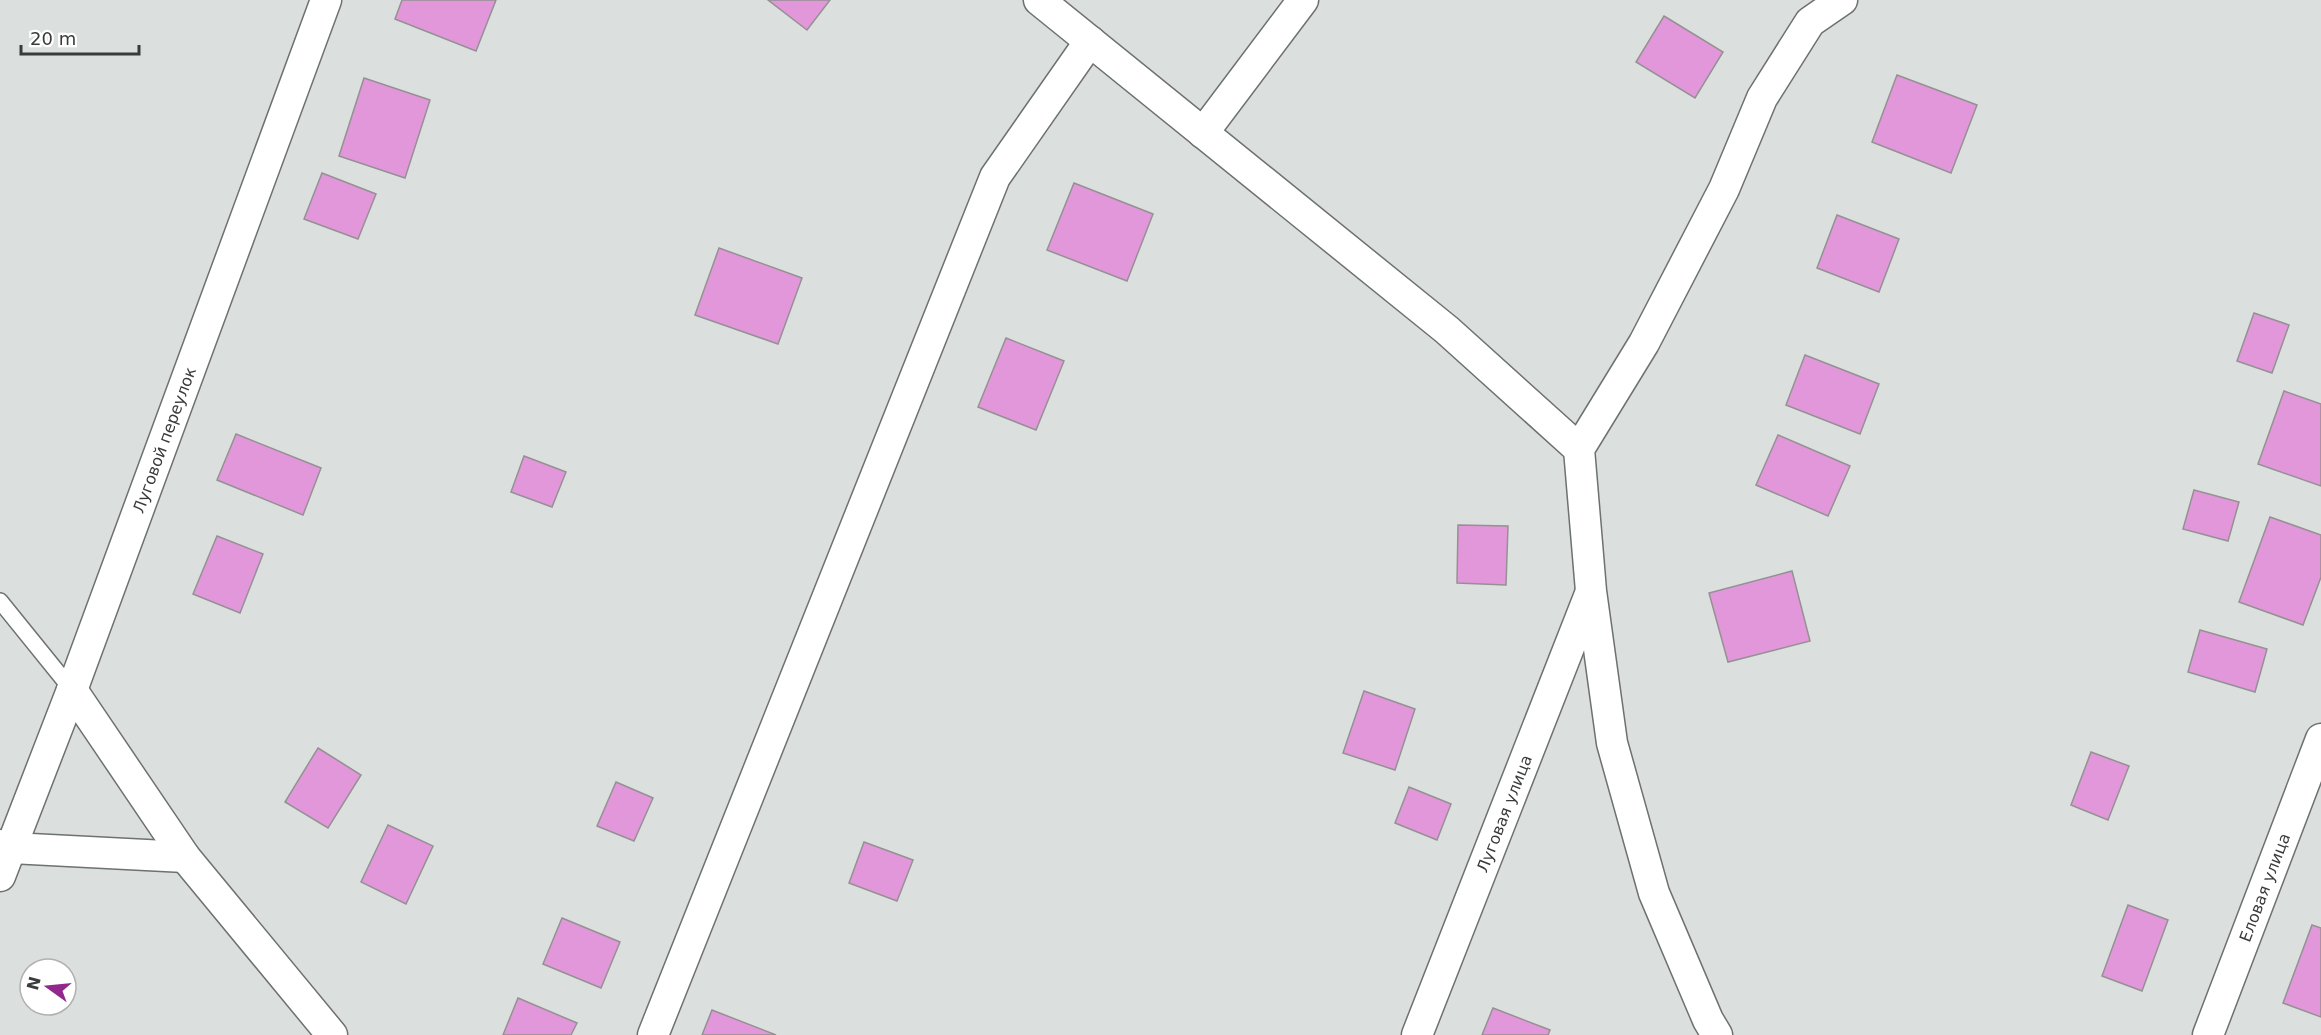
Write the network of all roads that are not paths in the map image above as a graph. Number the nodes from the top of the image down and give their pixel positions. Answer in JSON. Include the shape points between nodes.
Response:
{"nodes":[{"id":1,"x":326,"y":0,"type":"edge"},
{"id":2,"x":1039,"y":0,"type":"edge"},
{"id":3,"x":1302,"y":0,"type":"edge"},
{"id":4,"x":1842,"y":0,"type":"edge"},
{"id":5,"x":1090,"y":41,"type":"junction"},
{"id":6,"x":1203,"y":133,"type":"junction"},
{"id":7,"x":1579,"y":449,"type":"junction"},
{"id":8,"x":1592,"y":591,"type":"junction"},
{"id":9,"x":0,"y":601,"type":"edge"},
{"id":10,"x":72,"y":690,"type":"junction"},
{"id":11,"x":2321,"y":739,"type":"edge"},
{"id":12,"x":6,"y":847,"type":"edge"},
{"id":13,"x":185,"y":857,"type":"junction"},
{"id":14,"x":0,"y":876,"type":"edge"},
{"id":15,"x":332,"y":1035,"type":"edge"},
{"id":16,"x":653,"y":1035,"type":"edge"},
{"id":17,"x":1417,"y":1035,"type":"edge"},
{"id":18,"x":1717,"y":1035,"type":"edge"},
{"id":19,"x":2208,"y":1035,"type":"edge"}],
"edges":[{"from":1,"to":10,"type":"street","name":"Луговой переулок"},
{"from":2,"to":5,"type":"street"},
{"from":3,"to":6,"type":"street"},
{"from":4,"to":7,"type":"street","via":[[1810,22],[1762,98],[1724,189],[1644,343]]},
{"from":5,"to":6,"type":"street"},
{"from":5,"to":16,"type":"street","via":[[995,177]]},
{"from":6,"to":7,"type":"street","via":[[1447,330]]},
{"from":7,"to":8,"type":"street"},
{"from":8,"to":17,"type":"street","name":"Луговая улица"},
{"from":8,"to":18,"type":"street","via":[[1612,743],[1651,881]]},
{"from":9,"to":10,"type":"lane"},
{"from":10,"to":12,"type":"street","name":"Луговой переулок"},
{"from":10,"to":13,"type":"street"},
{"from":11,"to":19,"type":"street","name":"Еловая улица"},
{"from":12,"to":13,"type":"street"},
{"from":12,"to":14,"type":"street","name":"Луговой переулок"},
{"from":13,"to":15,"type":"street"}]}
